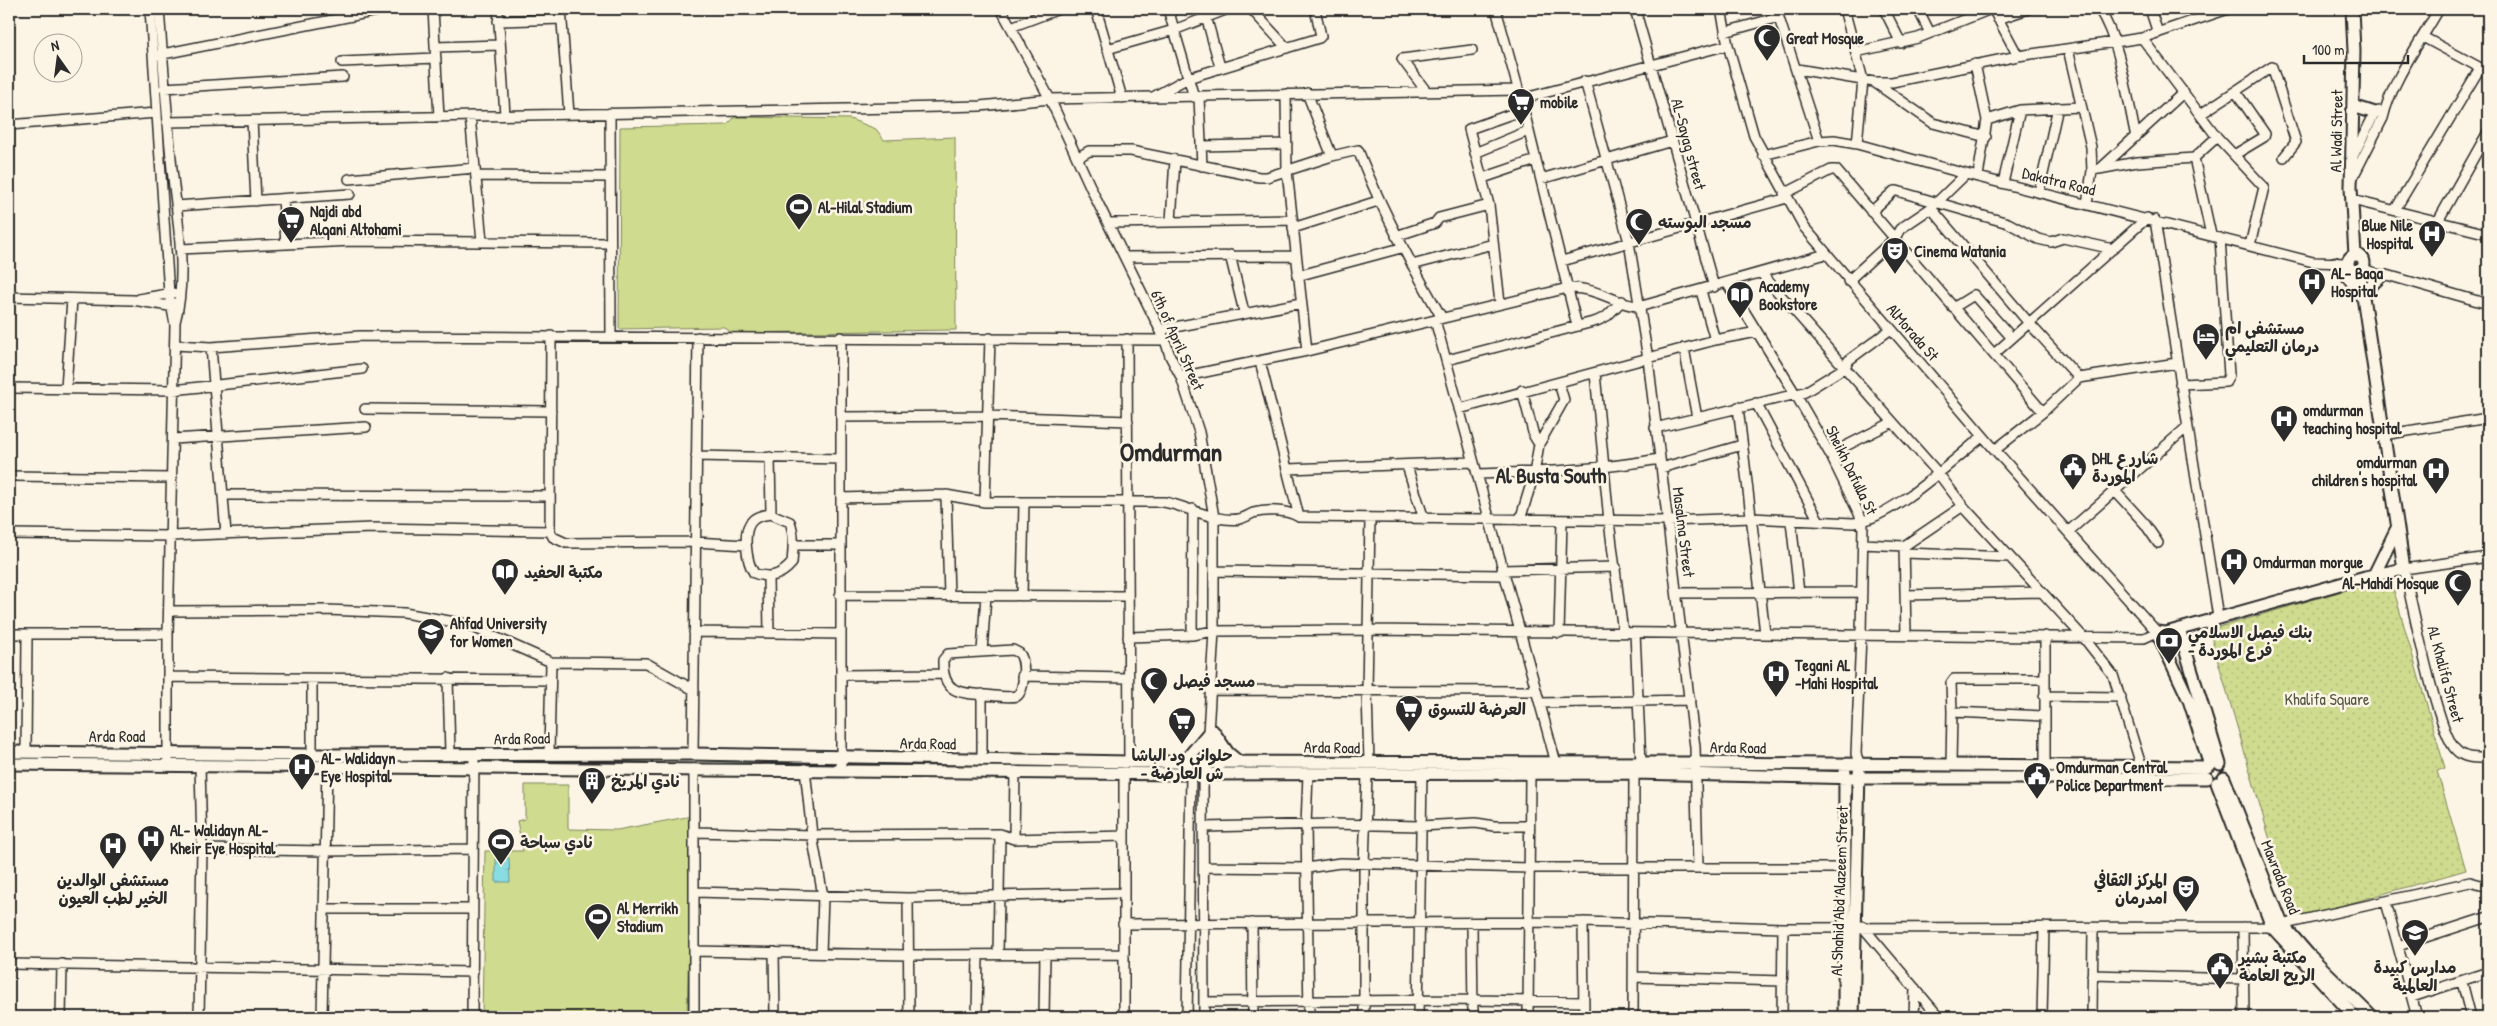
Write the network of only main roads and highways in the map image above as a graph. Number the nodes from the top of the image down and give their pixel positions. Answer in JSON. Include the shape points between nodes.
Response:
{"nodes":[{"id":1,"x":2352,"y":9,"type":"edge"},
{"id":2,"x":2353,"y":106,"type":"junction"},
{"id":3,"x":2375,"y":114,"type":"road end"},
{"id":4,"x":2354,"y":264,"type":"junction"},
{"id":5,"x":2384,"y":275,"type":"road end"},
{"id":6,"x":2364,"y":297,"type":"junction"},
{"id":7,"x":2397,"y":527,"type":"junction"},
{"id":8,"x":2374,"y":575,"type":"junction"},
{"id":9,"x":2179,"y":629,"type":"junction"},
{"id":10,"x":9,"y":752,"type":"edge"},
{"id":11,"x":1858,"y":760,"type":"junction"},
{"id":12,"x":1184,"y":762,"type":"junction"},
{"id":13,"x":1239,"y":762,"type":"junction"},
{"id":14,"x":9,"y":764,"type":"edge"},
{"id":15,"x":841,"y":764,"type":"junction"},
{"id":16,"x":1846,"y":765,"type":"junction"},
{"id":17,"x":2154,"y":766,"type":"junction"},
{"id":18,"x":1127,"y":767,"type":"junction"},
{"id":19,"x":1219,"y":768,"type":"junction"},
{"id":20,"x":1368,"y":768,"type":"junction"},
{"id":21,"x":1637,"y":768,"type":"junction"},
{"id":22,"x":1205,"y":770,"type":"junction"},
{"id":23,"x":2214,"y":772,"type":"junction"},
{"id":24,"x":1845,"y":778,"type":"junction"},
{"id":25,"x":1859,"y":778,"type":"junction"},
{"id":26,"x":2153,"y":778,"type":"junction"},
{"id":27,"x":1854,"y":926,"type":"junction"},
{"id":28,"x":2354,"y":1011,"type":"edge"},
{"id":29,"x":1844,"y":1017,"type":"edge"},
{"id":30,"x":1853,"y":1017,"type":"edge"},
{"id":31,"x":2372,"y":1017,"type":"edge"}],
"edges":[{"from":1,"to":2,"type":"main road","name":"Al Wadi Street"},
{"from":2,"to":3,"type":"main road"},
{"from":2,"to":4,"type":"main road","name":"Al Wadi Street"},
{"from":4,"to":6,"type":"main road","name":"Al Wadi Street"},
{"from":4,"to":6,"type":"main road","via":[[2353,283]]},
{"from":5,"to":6,"type":"main road"},
{"from":6,"to":7,"type":"main road","name":"Al Wadi Street"},
{"from":7,"to":8,"type":"main road"},
{"from":7,"to":8,"type":"main road","name":"Al Wadi Street","via":[[2404,570]]},
{"from":8,"to":9,"type":"main road"},
{"from":9,"to":23,"type":"main road"},
{"from":9,"to":23,"type":"main road","via":[[2157,632],[2189,700]]},
{"from":10,"to":15,"type":"main road","name":"Arda Road","via":[[693,754]]},
{"from":11,"to":16,"type":"main road","name":"Arda Road"},
{"from":11,"to":17,"type":"main road","name":"Arda Road","via":[[1951,765]]},
{"from":11,"to":25,"type":"main road","name":"Al Shahid Abd Alazeem Street"},
{"from":12,"to":13,"type":"main road","via":[[1211,724],[1224,749]]},
{"from":12,"to":18,"type":"main road","name":"Arda Road"},
{"from":12,"to":22,"type":"main road","name":"Arda Road"},
{"from":13,"to":19,"type":"main road","name":"Arda Road"},
{"from":13,"to":20,"type":"main road","name":"Arda Road"},
{"from":14,"to":15,"type":"main road","name":"Arda Road","via":[[694,769],[805,769]]},
{"from":15,"to":18,"type":"main road","name":"Arda Road","via":[[1015,771]]},
{"from":15,"to":18,"type":"main road","name":"Arda Road","via":[[982,760]]},
{"from":16,"to":21,"type":"main road","name":"Arda Road","via":[[1696,763]]},
{"from":16,"to":24,"type":"main road","name":"Al Shahid Abd Alazeem Street"},
{"from":17,"to":23,"type":"main road","name":"Arda Road"},
{"from":17,"to":26,"type":"main road"},
{"from":18,"to":22,"type":"main road","name":"Arda Road","via":[[1191,774]]},
{"from":19,"to":20,"type":"main road","name":"Arda Road","via":[[1308,774]]},
{"from":19,"to":22,"type":"main road","name":"Arda Road"},
{"from":20,"to":21,"type":"main road","name":"Arda Road","via":[[1556,763]]},
{"from":20,"to":21,"type":"main road","name":"Arda Road","via":[[1422,773],[1530,774]]},
{"from":21,"to":24,"type":"main road","name":"Arda Road","via":[[1696,775]]},
{"from":23,"to":26,"type":"main road","name":"Arda Road"},
{"from":23,"to":28,"type":"main road","name":"Mawrada Road","via":[[2277,926],[2298,944]]},
{"from":24,"to":25,"type":"main road","name":"Arda Road"},
{"from":24,"to":27,"type":"main road","name":"Al Shahid Abd Alazeem Street","via":[[1845,868]]},
{"from":25,"to":26,"type":"main road","name":"Arda Road"},
{"from":25,"to":27,"type":"main road","name":"Al Shahid Abd Alazeem Street"},
{"from":27,"to":29,"type":"main road","name":"Al Shahid Abd Alazeem Street"},
{"from":27,"to":30,"type":"main road","name":"Al Shahid Abd Alazeem Street"},
{"from":28,"to":31,"type":"main road","name":"Mawrada Road"}]}
